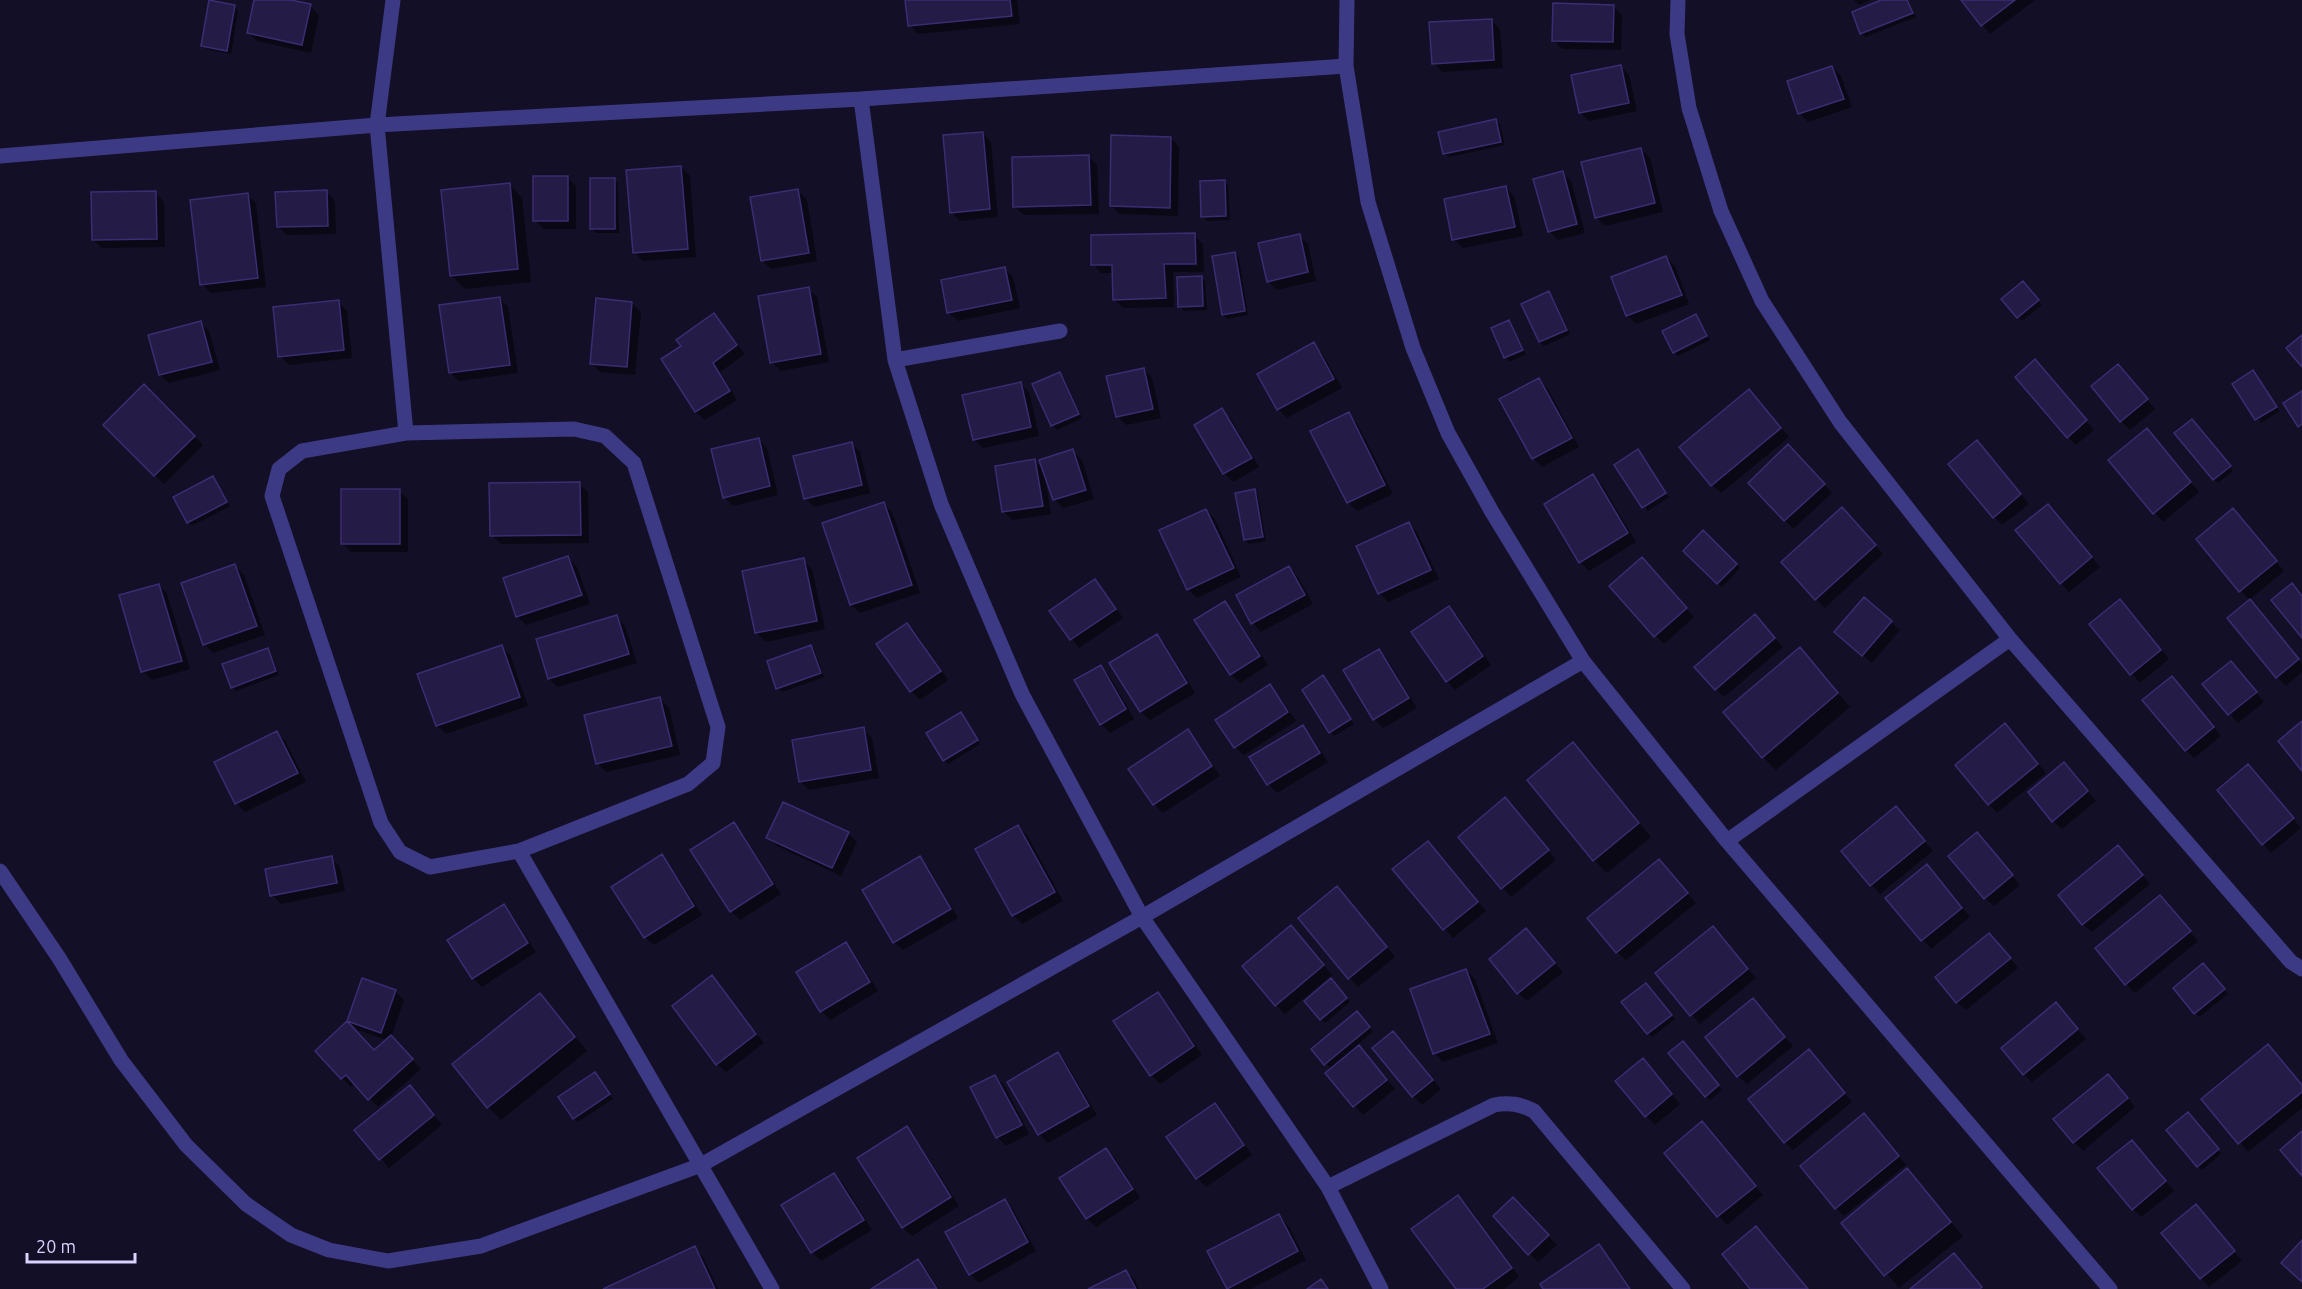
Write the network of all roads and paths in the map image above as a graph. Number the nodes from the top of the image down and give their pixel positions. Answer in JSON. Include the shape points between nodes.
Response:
{"nodes":[{"id":1,"x":393,"y":0,"type":"edge"},
{"id":2,"x":1347,"y":0,"type":"edge"},
{"id":3,"x":1678,"y":0,"type":"edge"},
{"id":4,"x":1346,"y":66,"type":"junction"},
{"id":5,"x":861,"y":99,"type":"junction"},
{"id":6,"x":377,"y":125,"type":"junction"},
{"id":7,"x":0,"y":156,"type":"edge"},
{"id":8,"x":1060,"y":331,"type":"dead end"},
{"id":9,"x":895,"y":360,"type":"junction"},
{"id":10,"x":406,"y":432,"type":"junction"},
{"id":11,"x":2010,"y":639,"type":"junction"},
{"id":12,"x":1583,"y":661,"type":"junction"},
{"id":13,"x":1727,"y":841,"type":"junction"},
{"id":14,"x":519,"y":851,"type":"junction"},
{"id":15,"x":0,"y":871,"type":"edge"},
{"id":16,"x":1142,"y":918,"type":"junction"},
{"id":17,"x":2302,"y":969,"type":"edge"},
{"id":18,"x":700,"y":1165,"type":"junction"},
{"id":19,"x":1328,"y":1187,"type":"junction"},
{"id":20,"x":772,"y":1289,"type":"edge"},
{"id":21,"x":1381,"y":1289,"type":"edge"},
{"id":22,"x":1683,"y":1289,"type":"edge"},
{"id":23,"x":2110,"y":1289,"type":"edge"}],
"edges":[{"from":1,"to":6,"type":"street"},
{"from":2,"to":4,"type":"street"},
{"from":3,"to":11,"type":"street","via":[[1677,34],[1689,108],[1721,211],[1762,301],[1839,422]]},
{"from":4,"to":5,"type":"street"},
{"from":4,"to":12,"type":"street","via":[[1368,202],[1413,348],[1448,434]]},
{"from":5,"to":6,"type":"street"},
{"from":5,"to":9,"type":"street"},
{"from":6,"to":7,"type":"street"},
{"from":6,"to":10,"type":"street"},
{"from":8,"to":9,"type":"street"},
{"from":9,"to":16,"type":"street","via":[[941,504],[1022,694]]},
{"from":10,"to":14,"type":"street","via":[[302,451],[279,469],[272,496],[381,823],[400,852],[430,867]]},
{"from":10,"to":14,"type":"street","via":[[574,429],[605,436],[634,463],[718,727],[713,763],[688,784]]},
{"from":11,"to":13,"type":"street"},
{"from":11,"to":17,"type":"street","via":[[2291,962]]},
{"from":12,"to":13,"type":"street"},
{"from":12,"to":16,"type":"street"},
{"from":13,"to":23,"type":"street"},
{"from":14,"to":18,"type":"street"},
{"from":15,"to":18,"type":"street","via":[[121,1060],[186,1145],[246,1204],[291,1235],[329,1250],[388,1261],[481,1246]]},
{"from":16,"to":18,"type":"street"},
{"from":16,"to":19,"type":"street"},
{"from":18,"to":20,"type":"street"},
{"from":19,"to":21,"type":"street"},
{"from":19,"to":22,"type":"street","via":[[1494,1105],[1521,1105],[1534,1111]]}]}
